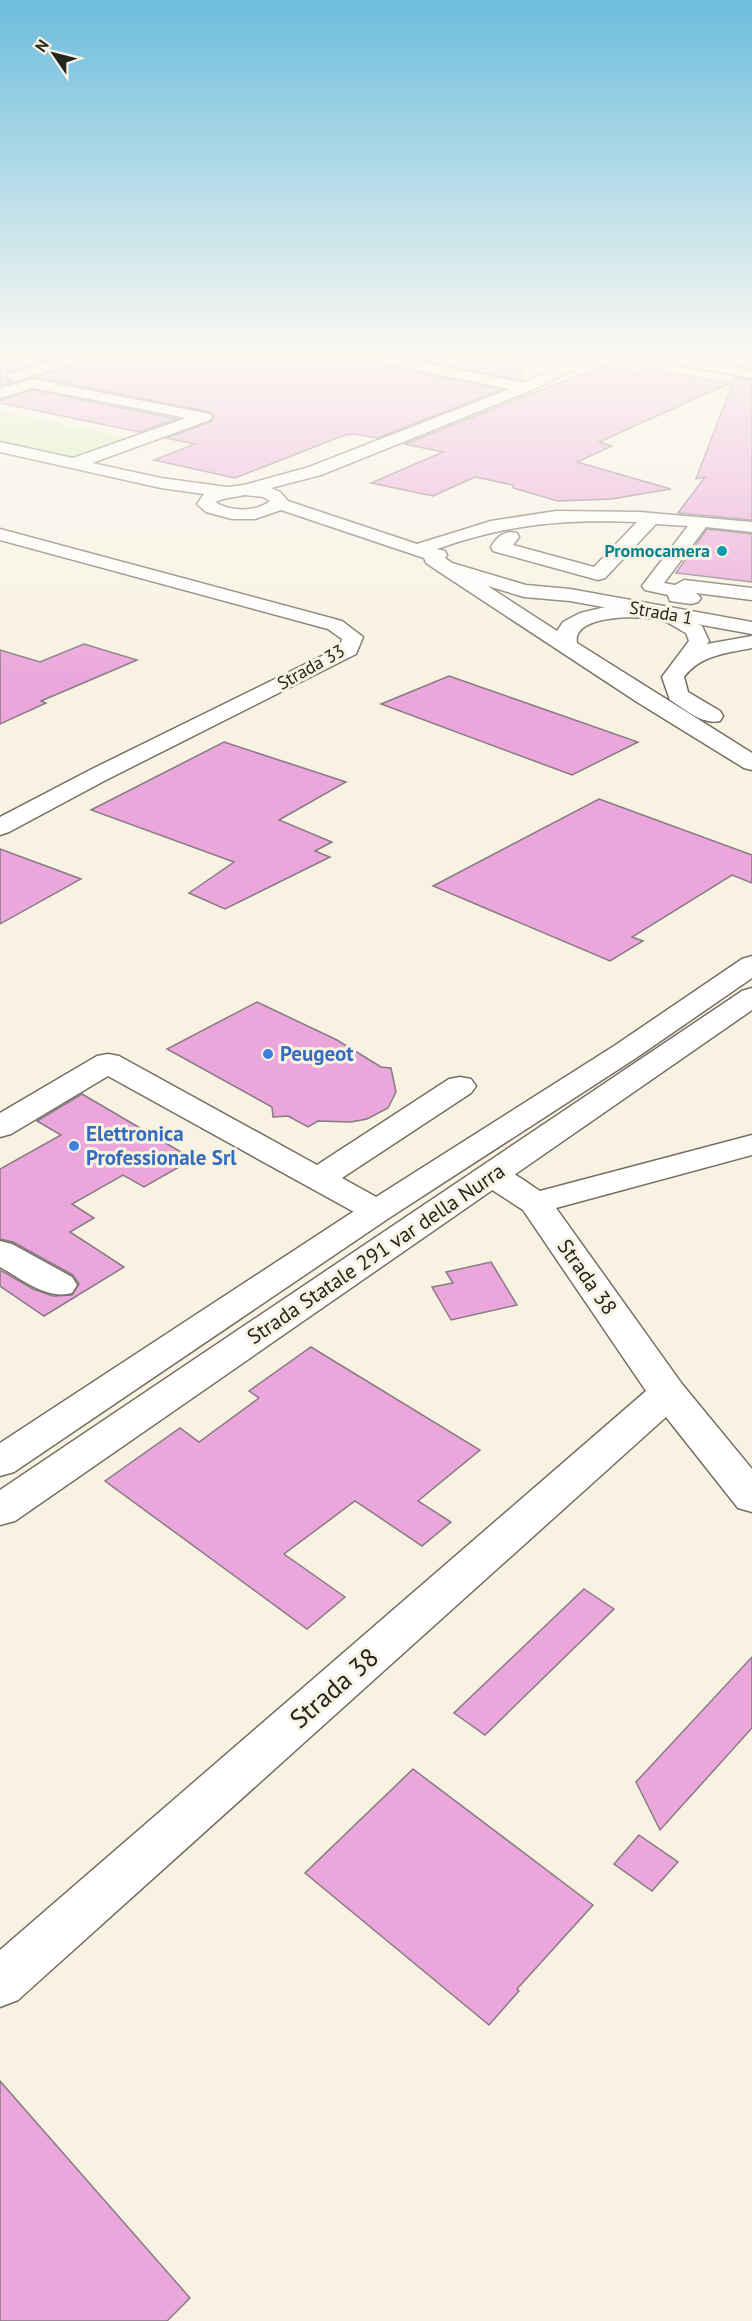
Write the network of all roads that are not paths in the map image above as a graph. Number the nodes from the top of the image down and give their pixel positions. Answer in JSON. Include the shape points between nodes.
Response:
{"nodes":[{"id":1,"x":49,"y":465,"type":"edge"},
{"id":2,"x":79,"y":465,"type":"edge"},
{"id":3,"x":123,"y":465,"type":"edge"},
{"id":4,"x":329,"y":465,"type":"edge"},
{"id":5,"x":106,"y":471,"type":"junction"},
{"id":6,"x":315,"y":471,"type":"junction"},
{"id":7,"x":245,"y":490,"type":"junction"},
{"id":8,"x":224,"y":492,"type":"junction"},
{"id":9,"x":277,"y":500,"type":"junction"},
{"id":10,"x":206,"y":504,"type":"junction"},
{"id":11,"x":248,"y":514,"type":"junction"},
{"id":12,"x":651,"y":518,"type":"junction"},
{"id":13,"x":701,"y":521,"type":"junction"},
{"id":14,"x":342,"y":526,"type":"junction"},
{"id":15,"x":752,"y":527,"type":"edge"},
{"id":16,"x":0,"y":534,"type":"edge"},
{"id":17,"x":510,"y":537,"type":"dead end"},
{"id":18,"x":24,"y":540,"type":"junction"},
{"id":19,"x":0,"y":549,"type":"edge"},
{"id":20,"x":420,"y":551,"type":"junction"},
{"id":21,"x":445,"y":567,"type":"junction"},
{"id":22,"x":680,"y":592,"type":"junction"},
{"id":23,"x":752,"y":594,"type":"edge"},
{"id":24,"x":570,"y":595,"type":"junction"},
{"id":25,"x":752,"y":606,"type":"edge"},
{"id":26,"x":665,"y":614,"type":"junction"},
{"id":27,"x":752,"y":628,"type":"edge"},
{"id":28,"x":752,"y":642,"type":"edge"},
{"id":29,"x":567,"y":647,"type":"junction"},
{"id":30,"x":684,"y":662,"type":"junction"},
{"id":31,"x":752,"y":741,"type":"edge"},
{"id":32,"x":752,"y":764,"type":"edge"},
{"id":33,"x":0,"y":827,"type":"edge"},
{"id":34,"x":752,"y":966,"type":"edge"},
{"id":35,"x":752,"y":997,"type":"edge"},
{"id":36,"x":460,"y":1086,"type":"dead end"},
{"id":37,"x":0,"y":1127,"type":"edge"},
{"id":38,"x":752,"y":1145,"type":"edge"},
{"id":39,"x":492,"y":1175,"type":"junction"},
{"id":40,"x":318,"y":1179,"type":"junction"},
{"id":41,"x":535,"y":1203,"type":"junction"},
{"id":42,"x":377,"y":1211,"type":"junction"},
{"id":43,"x":0,"y":1252,"type":"edge"},
{"id":44,"x":59,"y":1285,"type":"dead end"},
{"id":45,"x":668,"y":1393,"type":"junction"},
{"id":46,"x":0,"y":1462,"type":"edge"},
{"id":47,"x":752,"y":1497,"type":"edge"},
{"id":48,"x":0,"y":1510,"type":"edge"},
{"id":49,"x":0,"y":1983,"type":"edge"}],
"edges":[{"from":1,"to":10,"type":"street"},
{"from":2,"to":5,"type":"street"},
{"from":3,"to":5,"type":"street"},
{"from":4,"to":6,"type":"street"},
{"from":5,"to":8,"type":"street","via":[[188,489]]},
{"from":6,"to":7,"type":"street"},
{"from":6,"to":9,"type":"street"},
{"from":7,"to":8,"type":"street"},
{"from":7,"to":9,"type":"street","name":"Strada 1"},
{"from":8,"to":10,"type":"street","via":[[209,498]]},
{"from":9,"to":11,"type":"street","via":[[271,509]]},
{"from":9,"to":14,"type":"street","name":"Strada 1"},
{"from":10,"to":11,"type":"street","name":"Strada 1","via":[[220,512]]},
{"from":11,"to":14,"type":"street","name":"Strada 1"},
{"from":12,"to":13,"type":"street"},
{"from":12,"to":17,"type":"street","via":[[598,574],[500,547]]},
{"from":12,"to":20,"type":"street","via":[[536,518],[445,540]]},
{"from":13,"to":15,"type":"street"},
{"from":13,"to":22,"type":"street","via":[[652,586]]},
{"from":14,"to":20,"type":"street","name":"Strada 1"},
{"from":16,"to":18,"type":"street","name":"Strada 33"},
{"from":18,"to":19,"type":"street"},
{"from":18,"to":33,"type":"street","name":"Strada 33","via":[[335,625],[353,637],[349,650]]},
{"from":20,"to":21,"type":"street","name":"Strada 1"},
{"from":20,"to":24,"type":"street","name":"Strada 1","via":[[543,582]]},
{"from":21,"to":24,"type":"street","name":"Strada 1","via":[[524,591]]},
{"from":21,"to":29,"type":"street"},
{"from":22,"to":23,"type":"street","via":[[684,586]]},
{"from":22,"to":25,"type":"street","via":[[677,597]]},
{"from":24,"to":26,"type":"street","name":"Strada 1"},
{"from":26,"to":27,"type":"street","name":"Strada 1"},
{"from":26,"to":29,"type":"street","via":[[610,612],[587,618],[570,626],[565,636]]},
{"from":26,"to":30,"type":"street","via":[[695,630],[699,641]]},
{"from":28,"to":30,"type":"street","via":[[712,649]]},
{"from":29,"to":32,"type":"street"},
{"from":30,"to":31,"type":"street","via":[[674,677],[678,695]]},
{"from":34,"to":42,"type":"street","name":"Strada Statale 291 var della Nurra"},
{"from":35,"to":39,"type":"street","name":"Strada Statale 291 var della Nurra"},
{"from":36,"to":40,"type":"street"},
{"from":37,"to":40,"type":"street","via":[[108,1063]]},
{"from":38,"to":41,"type":"street"},
{"from":39,"to":41,"type":"street","name":"Strada 38"},
{"from":39,"to":48,"type":"street","name":"Strada Statale 291 var della Nurra"},
{"from":40,"to":42,"type":"street"},
{"from":41,"to":45,"type":"street","name":"Strada 38"},
{"from":42,"to":46,"type":"street","name":"Strada Statale 291 var della Nurra"},
{"from":43,"to":44,"type":"street"},
{"from":45,"to":47,"type":"street","name":"Strada 38"},
{"from":45,"to":49,"type":"street","name":"Strada 38"}]}
